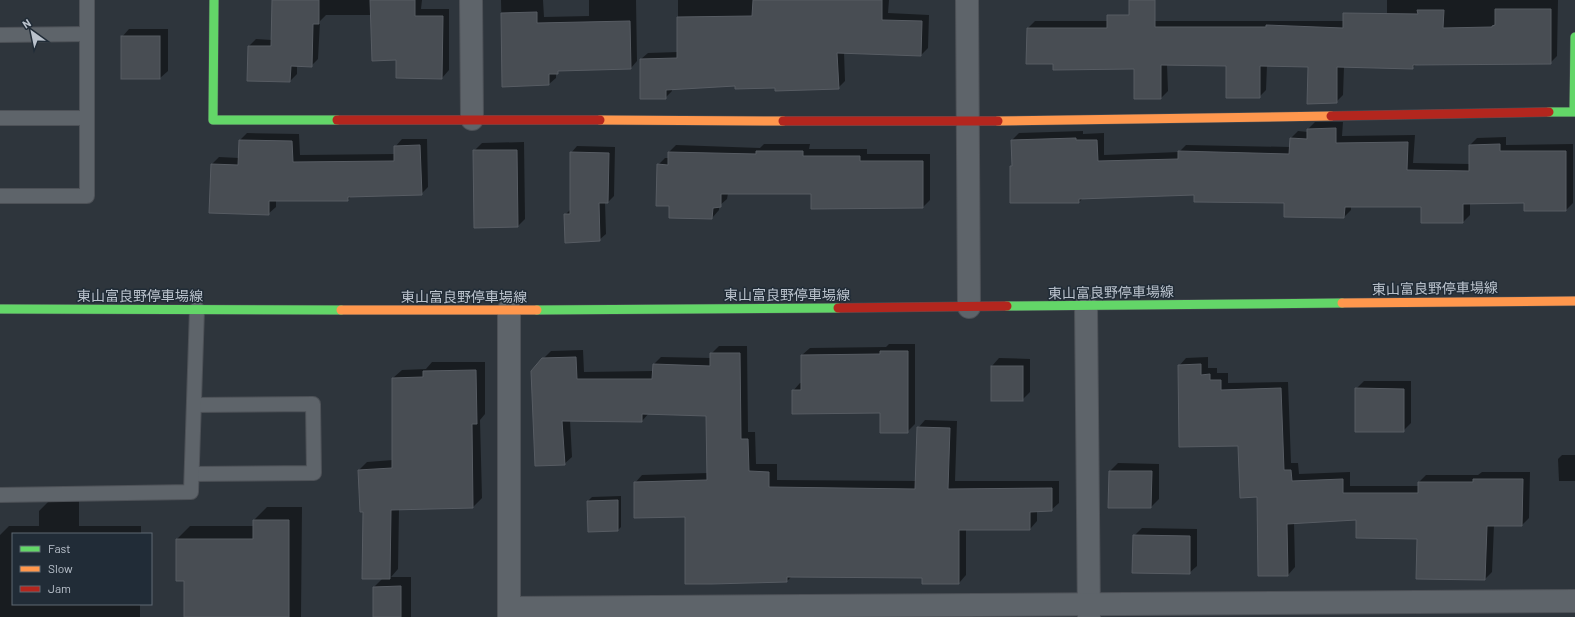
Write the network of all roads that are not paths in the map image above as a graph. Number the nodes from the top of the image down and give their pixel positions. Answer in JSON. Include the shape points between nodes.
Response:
{"nodes":[{"id":1,"x":87,"y":0,"type":"edge"},
{"id":2,"x":214,"y":0,"type":"edge"},
{"id":3,"x":471,"y":0,"type":"edge"},
{"id":4,"x":967,"y":0,"type":"edge"},
{"id":5,"x":87,"y":34,"type":"junction"},
{"id":6,"x":0,"y":35,"type":"edge"},
{"id":7,"x":1575,"y":37,"type":"edge"},
{"id":8,"x":0,"y":118,"type":"edge"},
{"id":9,"x":87,"y":118,"type":"junction"},
{"id":10,"x":472,"y":119,"type":"junction"},
{"id":11,"x":967,"y":122,"type":"junction"},
{"id":12,"x":0,"y":196,"type":"edge"},
{"id":13,"x":1575,"y":301,"type":"edge"},
{"id":14,"x":1086,"y":306,"type":"junction"},
{"id":15,"x":969,"y":307,"type":"junction"},
{"id":16,"x":0,"y":309,"type":"edge"},
{"id":17,"x":197,"y":310,"type":"junction"},
{"id":18,"x":509,"y":310,"type":"junction"},
{"id":19,"x":194,"y":405,"type":"junction"},
{"id":20,"x":192,"y":474,"type":"junction"},
{"id":21,"x":0,"y":495,"type":"edge"},
{"id":22,"x":1575,"y":601,"type":"edge"},
{"id":23,"x":1089,"y":611,"type":"edge"},
{"id":24,"x":509,"y":612,"type":"edge"}],
"edges":[{"from":1,"to":5,"type":"lane"},
{"from":2,"to":10,"type":"main road","via":[[213,120]]},
{"from":3,"to":10,"type":"street"},
{"from":4,"to":11,"type":"street"},
{"from":5,"to":6,"type":"lane"},
{"from":5,"to":9,"type":"lane"},
{"from":7,"to":11,"type":"main road","via":[[1574,112]]},
{"from":8,"to":9,"type":"lane"},
{"from":9,"to":12,"type":"lane","via":[[87,196]]},
{"from":10,"to":11,"type":"main road"},
{"from":11,"to":15,"type":"street"},
{"from":13,"to":14,"type":"main road","name":"東山富良野停車場線"},
{"from":14,"to":15,"type":"main road","name":"東山富良野停車場線"},
{"from":14,"to":23,"type":"street"},
{"from":15,"to":18,"type":"main road","name":"東山富良野停車場線"},
{"from":16,"to":17,"type":"main road","name":"東山富良野停車場線"},
{"from":17,"to":18,"type":"main road","name":"東山富良野停車場線"},
{"from":17,"to":19,"type":"lane"},
{"from":18,"to":24,"type":"street"},
{"from":19,"to":20,"type":"lane"},
{"from":19,"to":20,"type":"lane","via":[[313,404],[314,473]]},
{"from":20,"to":21,"type":"lane","via":[[191,492]]},
{"from":22,"to":23,"type":"street"},
{"from":23,"to":24,"type":"street"}]}
